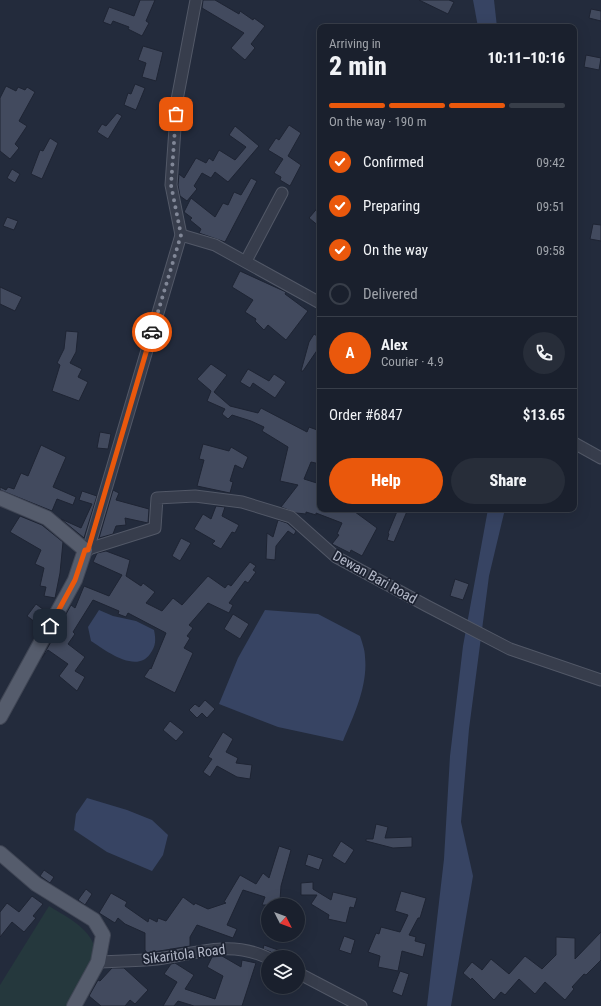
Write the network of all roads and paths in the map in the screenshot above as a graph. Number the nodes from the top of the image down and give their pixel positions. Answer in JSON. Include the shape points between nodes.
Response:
{"nodes":[{"id":1,"x":196,"y":0,"type":"edge"},
{"id":2,"x":282,"y":193,"type":"dead end"},
{"id":3,"x":181,"y":235,"type":"junction"},
{"id":4,"x":246,"y":261,"type":"junction"},
{"id":5,"x":317,"y":301,"type":"edge"},
{"id":6,"x":577,"y":445,"type":"edge"},
{"id":7,"x":601,"y":458,"type":"edge"},
{"id":8,"x":0,"y":498,"type":"edge"},
{"id":9,"x":86,"y":550,"type":"junction"},
{"id":10,"x":601,"y":680,"type":"edge"},
{"id":11,"x":0,"y":717,"type":"edge"},
{"id":12,"x":0,"y":853,"type":"edge"},
{"id":13,"x":261,"y":955,"type":"edge"},
{"id":14,"x":98,"y":962,"type":"junction"},
{"id":15,"x":305,"y":977,"type":"edge"},
{"id":16,"x":74,"y":1006,"type":"edge"},
{"id":17,"x":361,"y":1006,"type":"edge"}],
"edges":[{"from":1,"to":3,"type":"street","via":[[177,100],[171,185]]},
{"from":2,"to":4,"type":"street"},
{"from":3,"to":4,"type":"street","via":[[215,245]]},
{"from":3,"to":9,"type":"street"},
{"from":4,"to":5,"type":"street"},
{"from":6,"to":7,"type":"street"},
{"from":8,"to":9,"type":"main road","via":[[47,518]]},
{"from":9,"to":10,"type":"street","name":"Dewan Bari Road","via":[[155,528],[157,498],[195,496],[242,502],[291,517],[336,557],[510,649]]},
{"from":9,"to":11,"type":"main road","via":[[75,580]]},
{"from":12,"to":14,"type":"main road","via":[[36,884],[94,920],[103,935]]},
{"from":13,"to":14,"type":"street","name":"Sikaritola Road","via":[[228,947],[156,959]]},
{"from":14,"to":16,"type":"main road"},
{"from":15,"to":17,"type":"street"}]}
